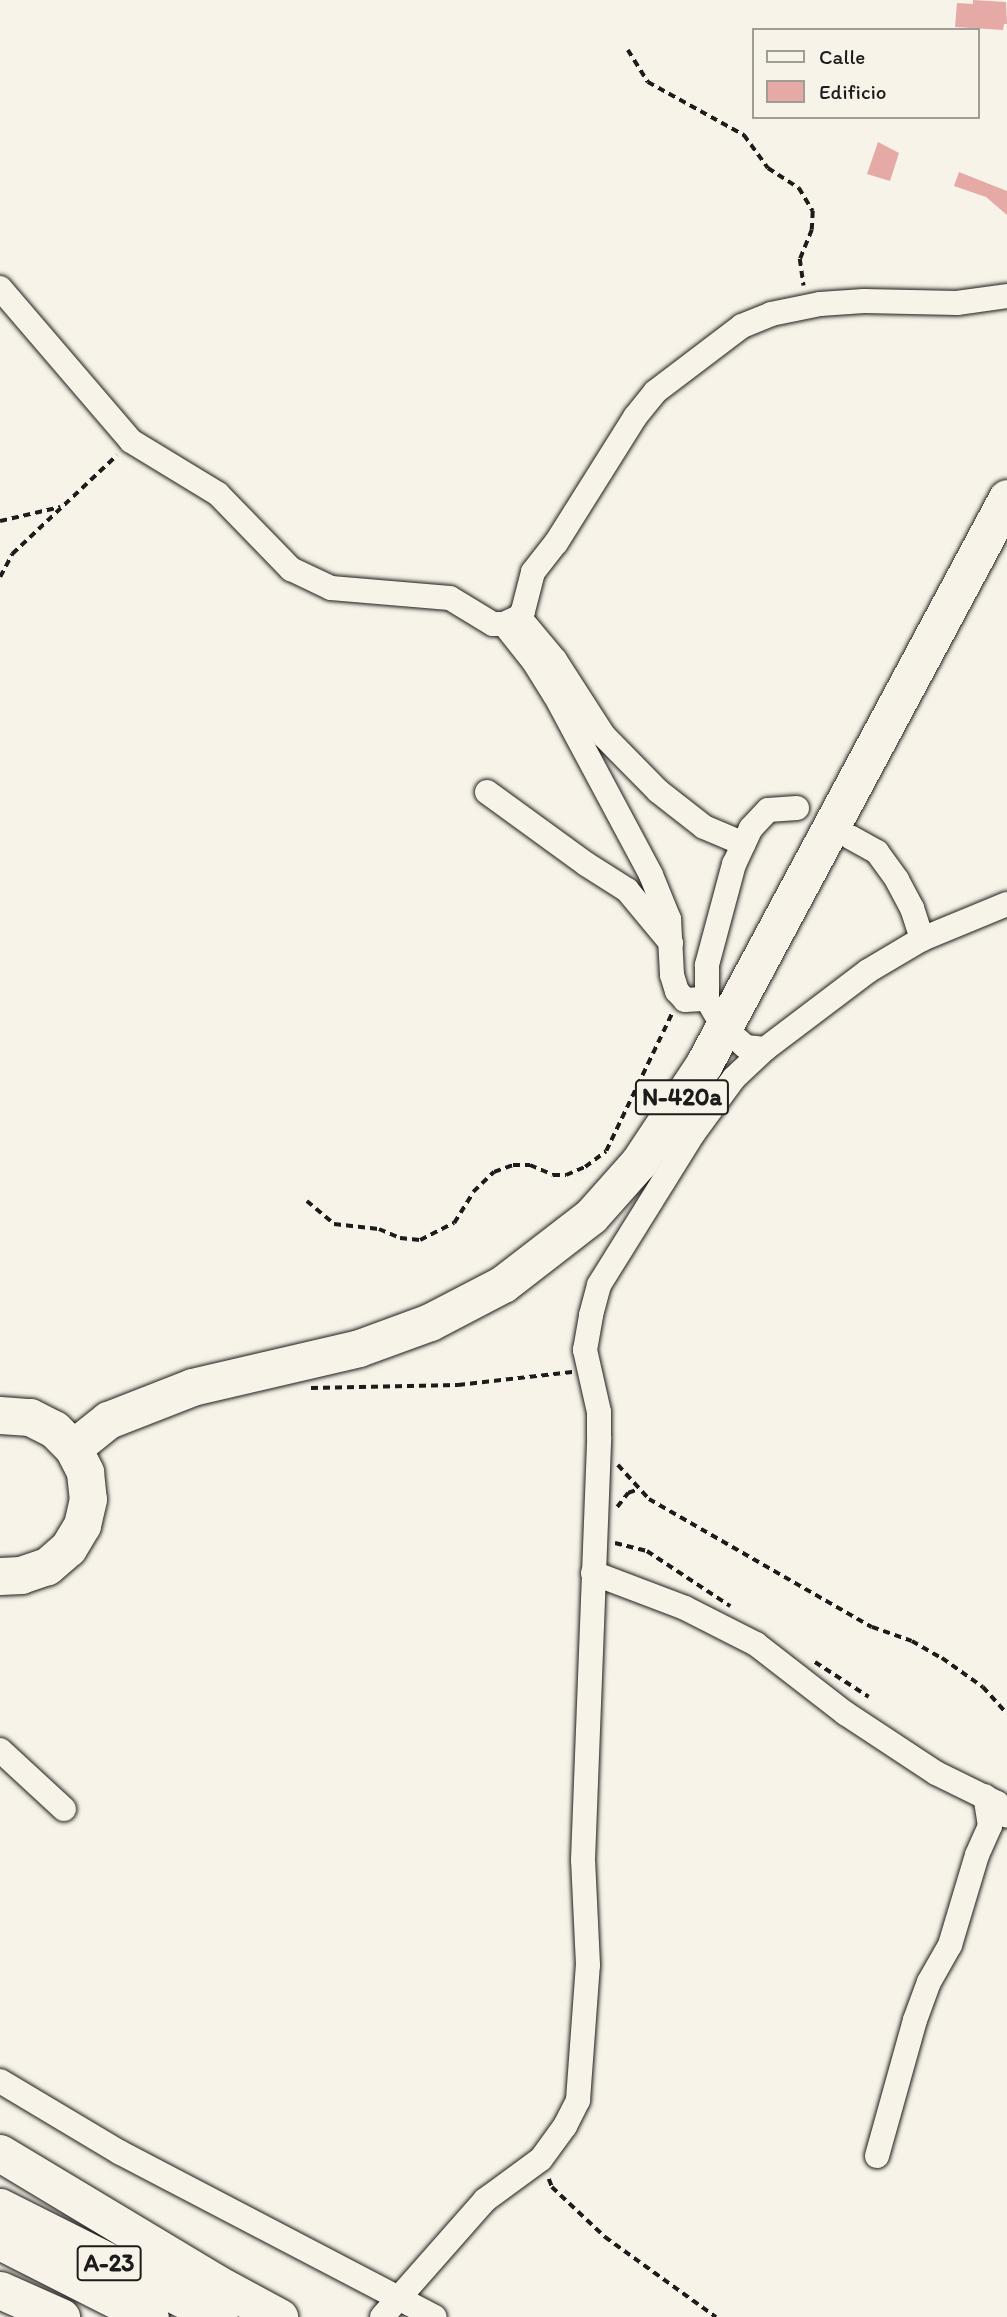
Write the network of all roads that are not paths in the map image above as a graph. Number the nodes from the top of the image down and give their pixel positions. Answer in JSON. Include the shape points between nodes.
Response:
{"nodes":[{"id":1,"x":0,"y":288,"type":"edge"},
{"id":2,"x":1007,"y":296,"type":"edge"},
{"id":3,"x":1007,"y":498,"type":"edge"},
{"id":4,"x":512,"y":621,"type":"junction"},
{"id":5,"x":487,"y":792,"type":"dead end"},
{"id":6,"x":797,"y":808,"type":"dead end"},
{"id":7,"x":850,"y":837,"type":"dead end"},
{"id":8,"x":744,"y":844,"type":"junction"},
{"id":9,"x":1007,"y":904,"type":"edge"},
{"id":10,"x":922,"y":939,"type":"junction"},
{"id":11,"x":672,"y":944,"type":"junction"},
{"id":12,"x":715,"y":1013,"type":"junction"},
{"id":13,"x":765,"y":1049,"type":"junction"},
{"id":14,"x":0,"y":1415,"type":"edge"},
{"id":15,"x":73,"y":1448,"type":"junction"},
{"id":16,"x":593,"y":1573,"type":"junction"},
{"id":17,"x":0,"y":1576,"type":"edge"},
{"id":18,"x":0,"y":1750,"type":"edge"},
{"id":19,"x":985,"y":1796,"type":"junction"},
{"id":20,"x":64,"y":1809,"type":"dead end"},
{"id":21,"x":1007,"y":1816,"type":"edge"},
{"id":22,"x":0,"y":2081,"type":"edge"},
{"id":23,"x":0,"y":2153,"type":"edge"},
{"id":24,"x":877,"y":2156,"type":"dead end"},
{"id":25,"x":0,"y":2207,"type":"edge"},
{"id":26,"x":0,"y":2242,"type":"edge"},
{"id":27,"x":0,"y":2290,"type":"edge"},
{"id":28,"x":399,"y":2297,"type":"junction"},
{"id":29,"x":61,"y":2317,"type":"edge"},
{"id":30,"x":150,"y":2317,"type":"edge"},
{"id":31,"x":219,"y":2317,"type":"edge"},
{"id":32,"x":279,"y":2317,"type":"edge"},
{"id":33,"x":382,"y":2317,"type":"edge"},
{"id":34,"x":435,"y":2317,"type":"edge"}],
"edges":[{"from":1,"to":4,"type":"street","via":[[131,442],[218,494],[291,569],[331,588],[450,598],[493,624]]},
{"from":2,"to":4,"type":"street","via":[[957,303],[864,301],[796,307],[742,326],[655,392],[635,417],[533,572]]},
{"from":3,"to":12,"type":"highway","number":"N-420a"},
{"from":4,"to":8,"type":"street","via":[[555,660],[604,736],[658,791],[704,827]]},
{"from":4,"to":11,"type":"street","via":[[650,875],[669,919]]},
{"from":5,"to":11,"type":"street","via":[[627,890]]},
{"from":6,"to":8,"type":"street","via":[[768,810],[751,828]]},
{"from":7,"to":10,"type":"street","via":[[877,852],[897,880]]},
{"from":8,"to":12,"type":"street","via":[[717,920],[707,965]]},
{"from":9,"to":10,"type":"street"},
{"from":10,"to":13,"type":"street","via":[[868,971]]},
{"from":11,"to":12,"type":"street","via":[[672,975],[681,995]]},
{"from":12,"to":13,"type":"street","via":[[746,1047]]},
{"from":12,"to":15,"type":"highway","number":"N-420a","via":[[704,1064],[639,1162],[591,1216],[503,1284],[430,1322],[359,1348],[181,1391],[108,1420]]},
{"from":13,"to":16,"type":"street","via":[[734,1078],[693,1135],[599,1284],[585,1350],[598,1412]]},
{"from":14,"to":15,"type":"highway","via":[[30,1417],[54,1429]]},
{"from":15,"to":17,"type":"highway","via":[[85,1472],[88,1499],[82,1525],[68,1548],[47,1566]]},
{"from":16,"to":19,"type":"street","via":[[685,1608],[756,1644],[845,1713],[936,1773]]},
{"from":16,"to":28,"type":"street","via":[[583,1860],[587,1965],[578,2100],[541,2160],[485,2200]]},
{"from":18,"to":20,"type":"street"},
{"from":19,"to":21,"type":"street"},
{"from":19,"to":24,"type":"street","via":[[990,1826],[976,1855],[950,1945],[915,2020]]},
{"from":22,"to":28,"type":"street","via":[[119,2152]]},
{"from":23,"to":32,"type":"highway"},
{"from":25,"to":31,"type":"highway","number":"A-23"},
{"from":26,"to":30,"type":"highway","number":"A-23"},
{"from":27,"to":29,"type":"highway"},
{"from":28,"to":33,"type":"street"},
{"from":28,"to":34,"type":"street"}]}
